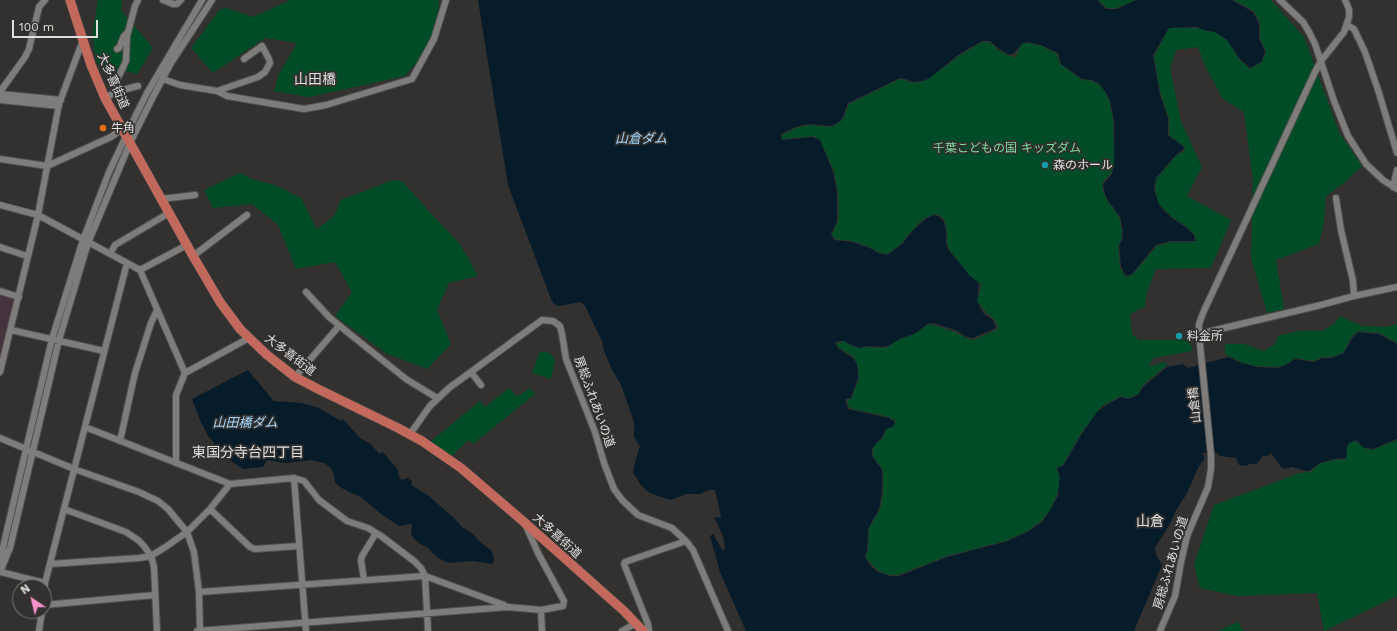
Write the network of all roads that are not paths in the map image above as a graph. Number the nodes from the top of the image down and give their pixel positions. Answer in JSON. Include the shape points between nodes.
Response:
{"nodes":[{"id":1,"x":46,"y":0,"type":"edge"},
{"id":2,"x":70,"y":0,"type":"edge"},
{"id":3,"x":138,"y":0,"type":"edge"},
{"id":4,"x":163,"y":0,"type":"edge"},
{"id":5,"x":180,"y":0,"type":"edge"},
{"id":6,"x":202,"y":0,"type":"edge"},
{"id":7,"x":212,"y":0,"type":"edge"},
{"id":8,"x":446,"y":0,"type":"edge"},
{"id":9,"x":1280,"y":0,"type":"edge"},
{"id":10,"x":1345,"y":0,"type":"edge"},
{"id":11,"x":1347,"y":25,"type":"junction"},
{"id":12,"x":128,"y":32,"type":"junction"},
{"id":13,"x":83,"y":40,"type":"junction"},
{"id":14,"x":117,"y":49,"type":"dead end"},
{"id":15,"x":244,"y":59,"type":"dead end"},
{"id":16,"x":1321,"y":61,"type":"junction"},
{"id":17,"x":163,"y":78,"type":"junction"},
{"id":18,"x":138,"y":86,"type":"dead end"},
{"id":19,"x":118,"y":91,"type":"junction"},
{"id":20,"x":217,"y":91,"type":"junction"},
{"id":21,"x":0,"y":93,"type":"edge"},
{"id":22,"x":105,"y":98,"type":"junction"},
{"id":23,"x":0,"y":100,"type":"edge"},
{"id":24,"x":60,"y":103,"type":"junction"},
{"id":25,"x":126,"y":136,"type":"junction"},
{"id":26,"x":1397,"y":153,"type":"edge"},
{"id":27,"x":0,"y":159,"type":"edge"},
{"id":28,"x":47,"y":166,"type":"junction"},
{"id":29,"x":1397,"y":170,"type":"edge"},
{"id":30,"x":1395,"y":188,"type":"edge"},
{"id":31,"x":195,"y":195,"type":"dead end"},
{"id":32,"x":1336,"y":198,"type":"dead end"},
{"id":33,"x":161,"y":199,"type":"junction"},
{"id":34,"x":0,"y":205,"type":"edge"},
{"id":35,"x":169,"y":213,"type":"junction"},
{"id":36,"x":38,"y":215,"type":"junction"},
{"id":37,"x":247,"y":215,"type":"dead end"},
{"id":38,"x":85,"y":241,"type":"junction"},
{"id":39,"x":187,"y":245,"type":"junction"},
{"id":40,"x":0,"y":246,"type":"edge"},
{"id":41,"x":110,"y":254,"type":"junction"},
{"id":42,"x":27,"y":256,"type":"junction"},
{"id":43,"x":193,"y":256,"type":"junction"},
{"id":44,"x":127,"y":263,"type":"junction"},
{"id":45,"x":140,"y":270,"type":"junction"},
{"id":46,"x":1397,"y":287,"type":"edge"},
{"id":47,"x":0,"y":291,"type":"edge"},
{"id":48,"x":306,"y":292,"type":"dead end"},
{"id":49,"x":1354,"y":296,"type":"junction"},
{"id":50,"x":19,"y":297,"type":"junction"},
{"id":51,"x":157,"y":310,"type":"junction"},
{"id":52,"x":339,"y":326,"type":"junction"},
{"id":53,"x":11,"y":330,"type":"junction"},
{"id":54,"x":1199,"y":334,"type":"junction"},
{"id":55,"x":249,"y":338,"type":"junction"},
{"id":56,"x":52,"y":339,"type":"junction"},
{"id":57,"x":59,"y":340,"type":"junction"},
{"id":58,"x":104,"y":351,"type":"junction"},
{"id":59,"x":0,"y":372,"type":"edge"},
{"id":60,"x":471,"y":372,"type":"junction"},
{"id":61,"x":185,"y":373,"type":"junction"},
{"id":62,"x":295,"y":377,"type":"junction"},
{"id":63,"x":481,"y":385,"type":"dead end"},
{"id":64,"x":437,"y":398,"type":"junction"},
{"id":65,"x":85,"y":427,"type":"junction"},
{"id":66,"x":410,"y":434,"type":"junction"},
{"id":67,"x":0,"y":438,"type":"edge"},
{"id":68,"x":120,"y":441,"type":"junction"},
{"id":69,"x":26,"y":449,"type":"junction"},
{"id":70,"x":34,"y":452,"type":"junction"},
{"id":71,"x":1211,"y":455,"type":"joint"},
{"id":72,"x":176,"y":463,"type":"junction"},
{"id":73,"x":74,"y":468,"type":"junction"},
{"id":74,"x":294,"y":478,"type":"junction"},
{"id":75,"x":230,"y":484,"type":"junction"},
{"id":76,"x":64,"y":509,"type":"junction"},
{"id":77,"x":210,"y":509,"type":"junction"},
{"id":78,"x":524,"y":522,"type":"junction"},
{"id":79,"x":186,"y":532,"type":"junction"},
{"id":80,"x":376,"y":533,"type":"junction"},
{"id":81,"x":686,"y":541,"type":"junction"},
{"id":82,"x":300,"y":546,"type":"junction"},
{"id":83,"x":151,"y":556,"type":"junction"},
{"id":84,"x":50,"y":564,"type":"junction"},
{"id":85,"x":0,"y":572,"type":"edge"},
{"id":86,"x":425,"y":576,"type":"junction"},
{"id":87,"x":29,"y":579,"type":"edge"},
{"id":88,"x":46,"y":579,"type":"edge"},
{"id":89,"x":364,"y":580,"type":"junction"},
{"id":90,"x":302,"y":585,"type":"junction"},
{"id":91,"x":199,"y":592,"type":"junction"},
{"id":92,"x":155,"y":595,"type":"junction"},
{"id":93,"x":52,"y":604,"type":"edge"},
{"id":94,"x":508,"y":607,"type":"junction"},
{"id":95,"x":541,"y":610,"type":"junction"},
{"id":96,"x":427,"y":613,"type":"junction"},
{"id":97,"x":41,"y":619,"type":"edge"},
{"id":98,"x":305,"y":622,"type":"junction"},
{"id":99,"x":634,"y":627,"type":"edge"},
{"id":100,"x":39,"y":631,"type":"edge"},
{"id":101,"x":157,"y":631,"type":"edge"},
{"id":102,"x":197,"y":631,"type":"edge"},
{"id":103,"x":200,"y":631,"type":"edge"},
{"id":104,"x":306,"y":631,"type":"edge"},
{"id":105,"x":428,"y":631,"type":"edge"},
{"id":106,"x":542,"y":631,"type":"edge"},
{"id":107,"x":622,"y":631,"type":"edge"},
{"id":108,"x":643,"y":631,"type":"edge"},
{"id":109,"x":649,"y":631,"type":"edge"},
{"id":110,"x":728,"y":631,"type":"edge"},
{"id":111,"x":1160,"y":631,"type":"edge"}],
"edges":[{"from":1,"to":21,"type":"street","via":[[39,7],[27,53]]},
{"from":2,"to":13,"type":"highway","name":"大多喜街道"},
{"from":3,"to":12,"type":"street"},
{"from":4,"to":5,"type":"street","via":[[173,4]]},
{"from":6,"to":25,"type":"street","via":[[146,94]]},
{"from":7,"to":17,"type":"street"},
{"from":8,"to":20,"type":"street","via":[[434,39],[412,79],[326,105],[304,109],[227,96]]},
{"from":9,"to":16,"type":"street","via":[[1303,22]]},
{"from":10,"to":11,"type":"street","via":[[1349,17]]},
{"from":11,"to":16,"type":"street","name":"山倉橋","via":[[1339,40]]},
{"from":11,"to":26,"type":"street","via":[[1354,29],[1365,52]]},
{"from":12,"to":14,"type":"street"},
{"from":12,"to":19,"type":"street","via":[[126,61],[116,82]]},
{"from":13,"to":22,"type":"highway","name":"大多喜街道"},
{"from":13,"to":24,"type":"street"},
{"from":15,"to":20,"type":"street","via":[[262,46],[270,63],[265,72],[258,77]]},
{"from":16,"to":30,"type":"street","via":[[1348,136],[1366,164]]},
{"from":16,"to":54,"type":"street","name":"山倉橋","via":[[1203,313]]},
{"from":17,"to":20,"type":"street","via":[[180,85]]},
{"from":17,"to":25,"type":"street"},
{"from":18,"to":19,"type":"street"},
{"from":19,"to":22,"type":"street"},
{"from":21,"to":24,"type":"street"},
{"from":22,"to":25,"type":"highway","name":"大多喜街道"},
{"from":23,"to":24,"type":"street"},
{"from":24,"to":28,"type":"street"},
{"from":25,"to":28,"type":"street","via":[[111,137]]},
{"from":25,"to":33,"type":"highway","name":"大多喜街道"},
{"from":25,"to":38,"type":"street"},
{"from":25,"to":38,"type":"street","via":[[109,172]]},
{"from":27,"to":28,"type":"street"},
{"from":28,"to":36,"type":"street"},
{"from":29,"to":30,"type":"street"},
{"from":31,"to":33,"type":"street"},
{"from":32,"to":49,"type":"street"},
{"from":33,"to":35,"type":"highway","name":"大多喜街道"},
{"from":34,"to":36,"type":"street"},
{"from":35,"to":39,"type":"highway","name":"大多喜街道"},
{"from":35,"to":41,"type":"street","via":[[115,245]]},
{"from":36,"to":38,"type":"street"},
{"from":36,"to":42,"type":"street"},
{"from":37,"to":43,"type":"street"},
{"from":38,"to":41,"type":"street"},
{"from":38,"to":56,"type":"street"},
{"from":38,"to":57,"type":"street"},
{"from":39,"to":43,"type":"highway","name":"大多喜街道"},
{"from":39,"to":45,"type":"street"},
{"from":40,"to":42,"type":"street"},
{"from":41,"to":44,"type":"street"},
{"from":42,"to":50,"type":"street"},
{"from":43,"to":55,"type":"highway","name":"大多喜街道","via":[[220,302]]},
{"from":44,"to":45,"type":"street"},
{"from":44,"to":58,"type":"street"},
{"from":45,"to":51,"type":"street"},
{"from":46,"to":49,"type":"street"},
{"from":47,"to":50,"type":"street"},
{"from":48,"to":52,"type":"street"},
{"from":49,"to":54,"type":"street"},
{"from":50,"to":53,"type":"street"},
{"from":51,"to":61,"type":"street"},
{"from":51,"to":68,"type":"street","via":[[135,373]]},
{"from":52,"to":62,"type":"street"},
{"from":52,"to":64,"type":"street","via":[[406,380]]},
{"from":53,"to":56,"type":"street"},
{"from":53,"to":59,"type":"street"},
{"from":54,"to":71,"type":"street","name":"山倉橋"},
{"from":55,"to":61,"type":"street"},
{"from":55,"to":62,"type":"highway","name":"大多喜街道"},
{"from":56,"to":57,"type":"street"},
{"from":56,"to":69,"type":"street"},
{"from":57,"to":58,"type":"street"},
{"from":57,"to":70,"type":"street"},
{"from":58,"to":65,"type":"street"},
{"from":60,"to":63,"type":"street"},
{"from":60,"to":64,"type":"street","name":"房総ふれあいの道"},
{"from":60,"to":81,"type":"street","name":"房総ふれあいの道","via":[[542,320],[553,321],[560,326],[566,358],[614,489],[638,515],[672,528]]},
{"from":61,"to":72,"type":"street","via":[[176,395]]},
{"from":62,"to":66,"type":"highway","name":"大多喜街道"},
{"from":64,"to":66,"type":"street","name":"房総ふれあいの道"},
{"from":65,"to":68,"type":"street"},
{"from":65,"to":73,"type":"street"},
{"from":66,"to":78,"type":"highway","name":"大多喜街道","via":[[461,468]]},
{"from":67,"to":69,"type":"street"},
{"from":68,"to":72,"type":"street"},
{"from":69,"to":70,"type":"street"},
{"from":69,"to":85,"type":"street","via":[[3,547]]},
{"from":70,"to":73,"type":"street"},
{"from":70,"to":85,"type":"street","via":[[10,548]]},
{"from":71,"to":111,"type":"street","name":"房総ふれあいの道","via":[[1208,487],[1187,536],[1175,596]]},
{"from":72,"to":75,"type":"street"},
{"from":73,"to":76,"type":"street"},
{"from":73,"to":79,"type":"street","via":[[158,501],[168,509]]},
{"from":74,"to":75,"type":"street"},
{"from":74,"to":80,"type":"street","via":[[304,481],[319,500],[348,521]]},
{"from":74,"to":82,"type":"street"},
{"from":75,"to":77,"type":"street"},
{"from":76,"to":83,"type":"street","via":[[126,532],[138,540]]},
{"from":76,"to":84,"type":"street"},
{"from":77,"to":79,"type":"street"},
{"from":77,"to":82,"type":"street","via":[[250,547],[255,549]]},
{"from":78,"to":95,"type":"street","via":[[565,604]]},
{"from":78,"to":99,"type":"highway","name":"大多喜街道"},
{"from":79,"to":83,"type":"street"},
{"from":79,"to":91,"type":"street","via":[[194,552]]},
{"from":80,"to":86,"type":"street","via":[[414,561]]},
{"from":80,"to":89,"type":"street","via":[[362,556]]},
{"from":81,"to":109,"type":"street","via":[[624,564]]},
{"from":81,"to":110,"type":"street","name":"房総ふれあいの道","via":[[693,550]]},
{"from":82,"to":90,"type":"street"},
{"from":83,"to":84,"type":"street"},
{"from":83,"to":92,"type":"street"},
{"from":84,"to":88,"type":"street"},
{"from":85,"to":87,"type":"street"},
{"from":86,"to":89,"type":"street"},
{"from":86,"to":94,"type":"street"},
{"from":86,"to":96,"type":"street"},
{"from":89,"to":90,"type":"street"},
{"from":90,"to":91,"type":"street"},
{"from":90,"to":98,"type":"street"},
{"from":91,"to":103,"type":"street"},
{"from":92,"to":93,"type":"street"},
{"from":92,"to":101,"type":"street"},
{"from":94,"to":95,"type":"street"},
{"from":94,"to":96,"type":"street"},
{"from":95,"to":106,"type":"street"},
{"from":96,"to":98,"type":"street"},
{"from":96,"to":105,"type":"street"},
{"from":97,"to":100,"type":"street"},
{"from":98,"to":103,"type":"street"},
{"from":98,"to":104,"type":"street"},
{"from":99,"to":107,"type":"street"},
{"from":99,"to":108,"type":"highway","name":"大多喜街道"},
{"from":102,"to":103,"type":"street"}]}
